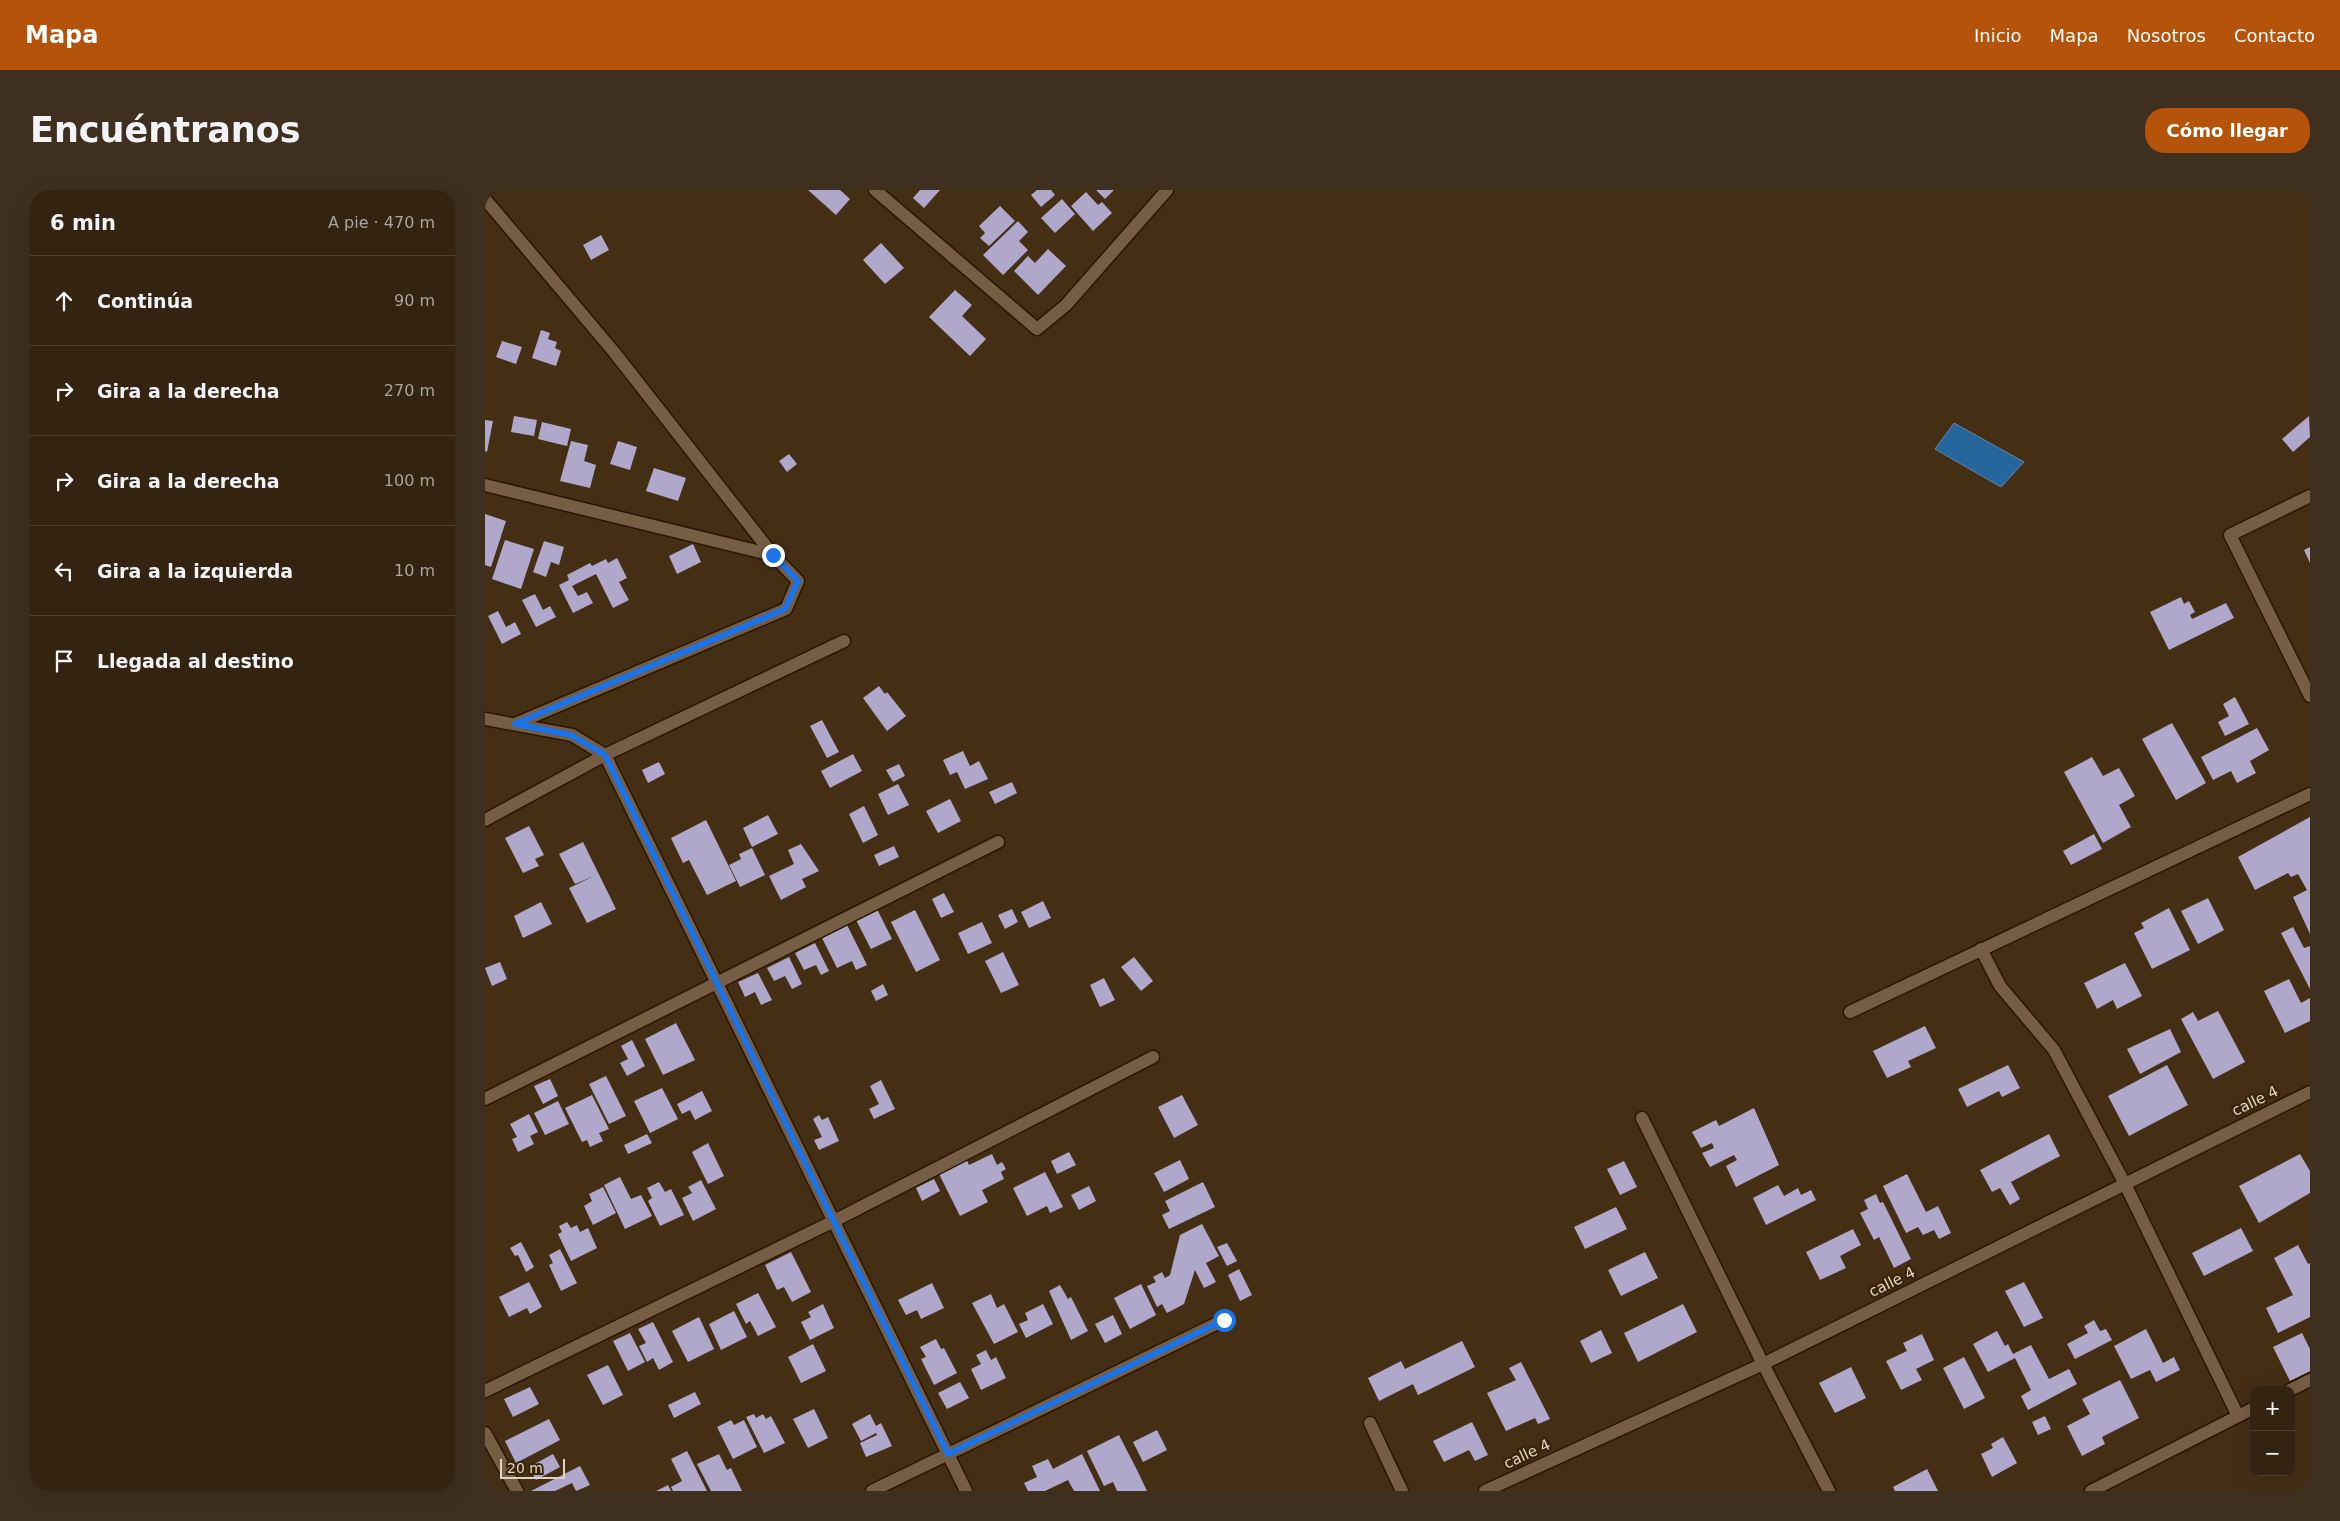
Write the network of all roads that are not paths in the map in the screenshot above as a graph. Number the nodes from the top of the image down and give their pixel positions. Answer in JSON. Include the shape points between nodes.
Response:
{"nodes":[{"id":1,"x":875,"y":190,"type":"edge"},
{"id":2,"x":1167,"y":190,"type":"edge"},
{"id":3,"x":485,"y":199,"type":"edge"},
{"id":4,"x":485,"y":485,"type":"edge"},
{"id":5,"x":2310,"y":496,"type":"edge"},
{"id":6,"x":773,"y":555,"type":"junction"},
{"id":7,"x":844,"y":641,"type":"dead end"},
{"id":8,"x":2310,"y":696,"type":"edge"},
{"id":9,"x":485,"y":719,"type":"edge"},
{"id":10,"x":515,"y":724,"type":"junction"},
{"id":11,"x":605,"y":755,"type":"junction"},
{"id":12,"x":2310,"y":794,"type":"edge"},
{"id":13,"x":485,"y":820,"type":"edge"},
{"id":14,"x":998,"y":842,"type":"dead end"},
{"id":15,"x":1981,"y":949,"type":"junction"},
{"id":16,"x":715,"y":984,"type":"junction"},
{"id":17,"x":1850,"y":1012,"type":"dead end"},
{"id":18,"x":1153,"y":1057,"type":"dead end"},
{"id":19,"x":2310,"y":1092,"type":"edge"},
{"id":20,"x":485,"y":1099,"type":"edge"},
{"id":21,"x":1642,"y":1118,"type":"dead end"},
{"id":22,"x":2125,"y":1184,"type":"junction"},
{"id":23,"x":832,"y":1222,"type":"junction"},
{"id":24,"x":1224,"y":1320,"type":"dead end"},
{"id":25,"x":1763,"y":1364,"type":"junction"},
{"id":26,"x":2310,"y":1380,"type":"edge"},
{"id":27,"x":2295,"y":1388,"type":"edge"},
{"id":28,"x":485,"y":1392,"type":"edge"},
{"id":29,"x":2250,"y":1410,"type":"edge"},
{"id":30,"x":2238,"y":1416,"type":"junction"},
{"id":31,"x":1370,"y":1423,"type":"dead end"},
{"id":32,"x":485,"y":1433,"type":"edge"},
{"id":33,"x":948,"y":1454,"type":"junction"},
{"id":34,"x":517,"y":1491,"type":"edge"},
{"id":35,"x":872,"y":1491,"type":"edge"},
{"id":36,"x":966,"y":1491,"type":"edge"},
{"id":37,"x":1402,"y":1491,"type":"edge"},
{"id":38,"x":1485,"y":1491,"type":"edge"},
{"id":39,"x":1829,"y":1491,"type":"edge"},
{"id":40,"x":2091,"y":1491,"type":"edge"}],
"edges":[{"from":1,"to":2,"type":"street","via":[[1037,329],[1066,305]]},
{"from":3,"to":6,"type":"street","via":[[614,352]]},
{"from":4,"to":6,"type":"street"},
{"from":5,"to":8,"type":"street","via":[[2230,535]]},
{"from":6,"to":10,"type":"street","via":[[798,581],[785,609]]},
{"from":7,"to":11,"type":"street"},
{"from":9,"to":10,"type":"street"},
{"from":10,"to":11,"type":"street","via":[[571,735]]},
{"from":11,"to":13,"type":"street"},
{"from":11,"to":16,"type":"street"},
{"from":12,"to":15,"type":"street"},
{"from":14,"to":16,"type":"street"},
{"from":15,"to":17,"type":"street"},
{"from":15,"to":22,"type":"street","via":[[2000,986],[2055,1050]]},
{"from":16,"to":20,"type":"street"},
{"from":16,"to":23,"type":"street"},
{"from":18,"to":23,"type":"street"},
{"from":19,"to":22,"type":"street","name":"calle 4"},
{"from":21,"to":25,"type":"street"},
{"from":22,"to":25,"type":"street","name":"calle 4"},
{"from":22,"to":30,"type":"street"},
{"from":23,"to":28,"type":"street"},
{"from":23,"to":33,"type":"street"},
{"from":24,"to":33,"type":"street"},
{"from":25,"to":38,"type":"street","name":"calle 4"},
{"from":25,"to":39,"type":"street"},
{"from":26,"to":27,"type":"street"},
{"from":29,"to":30,"type":"street"},
{"from":30,"to":40,"type":"street"},
{"from":31,"to":37,"type":"street"},
{"from":32,"to":34,"type":"street"},
{"from":33,"to":35,"type":"street"},
{"from":33,"to":36,"type":"street"}]}
